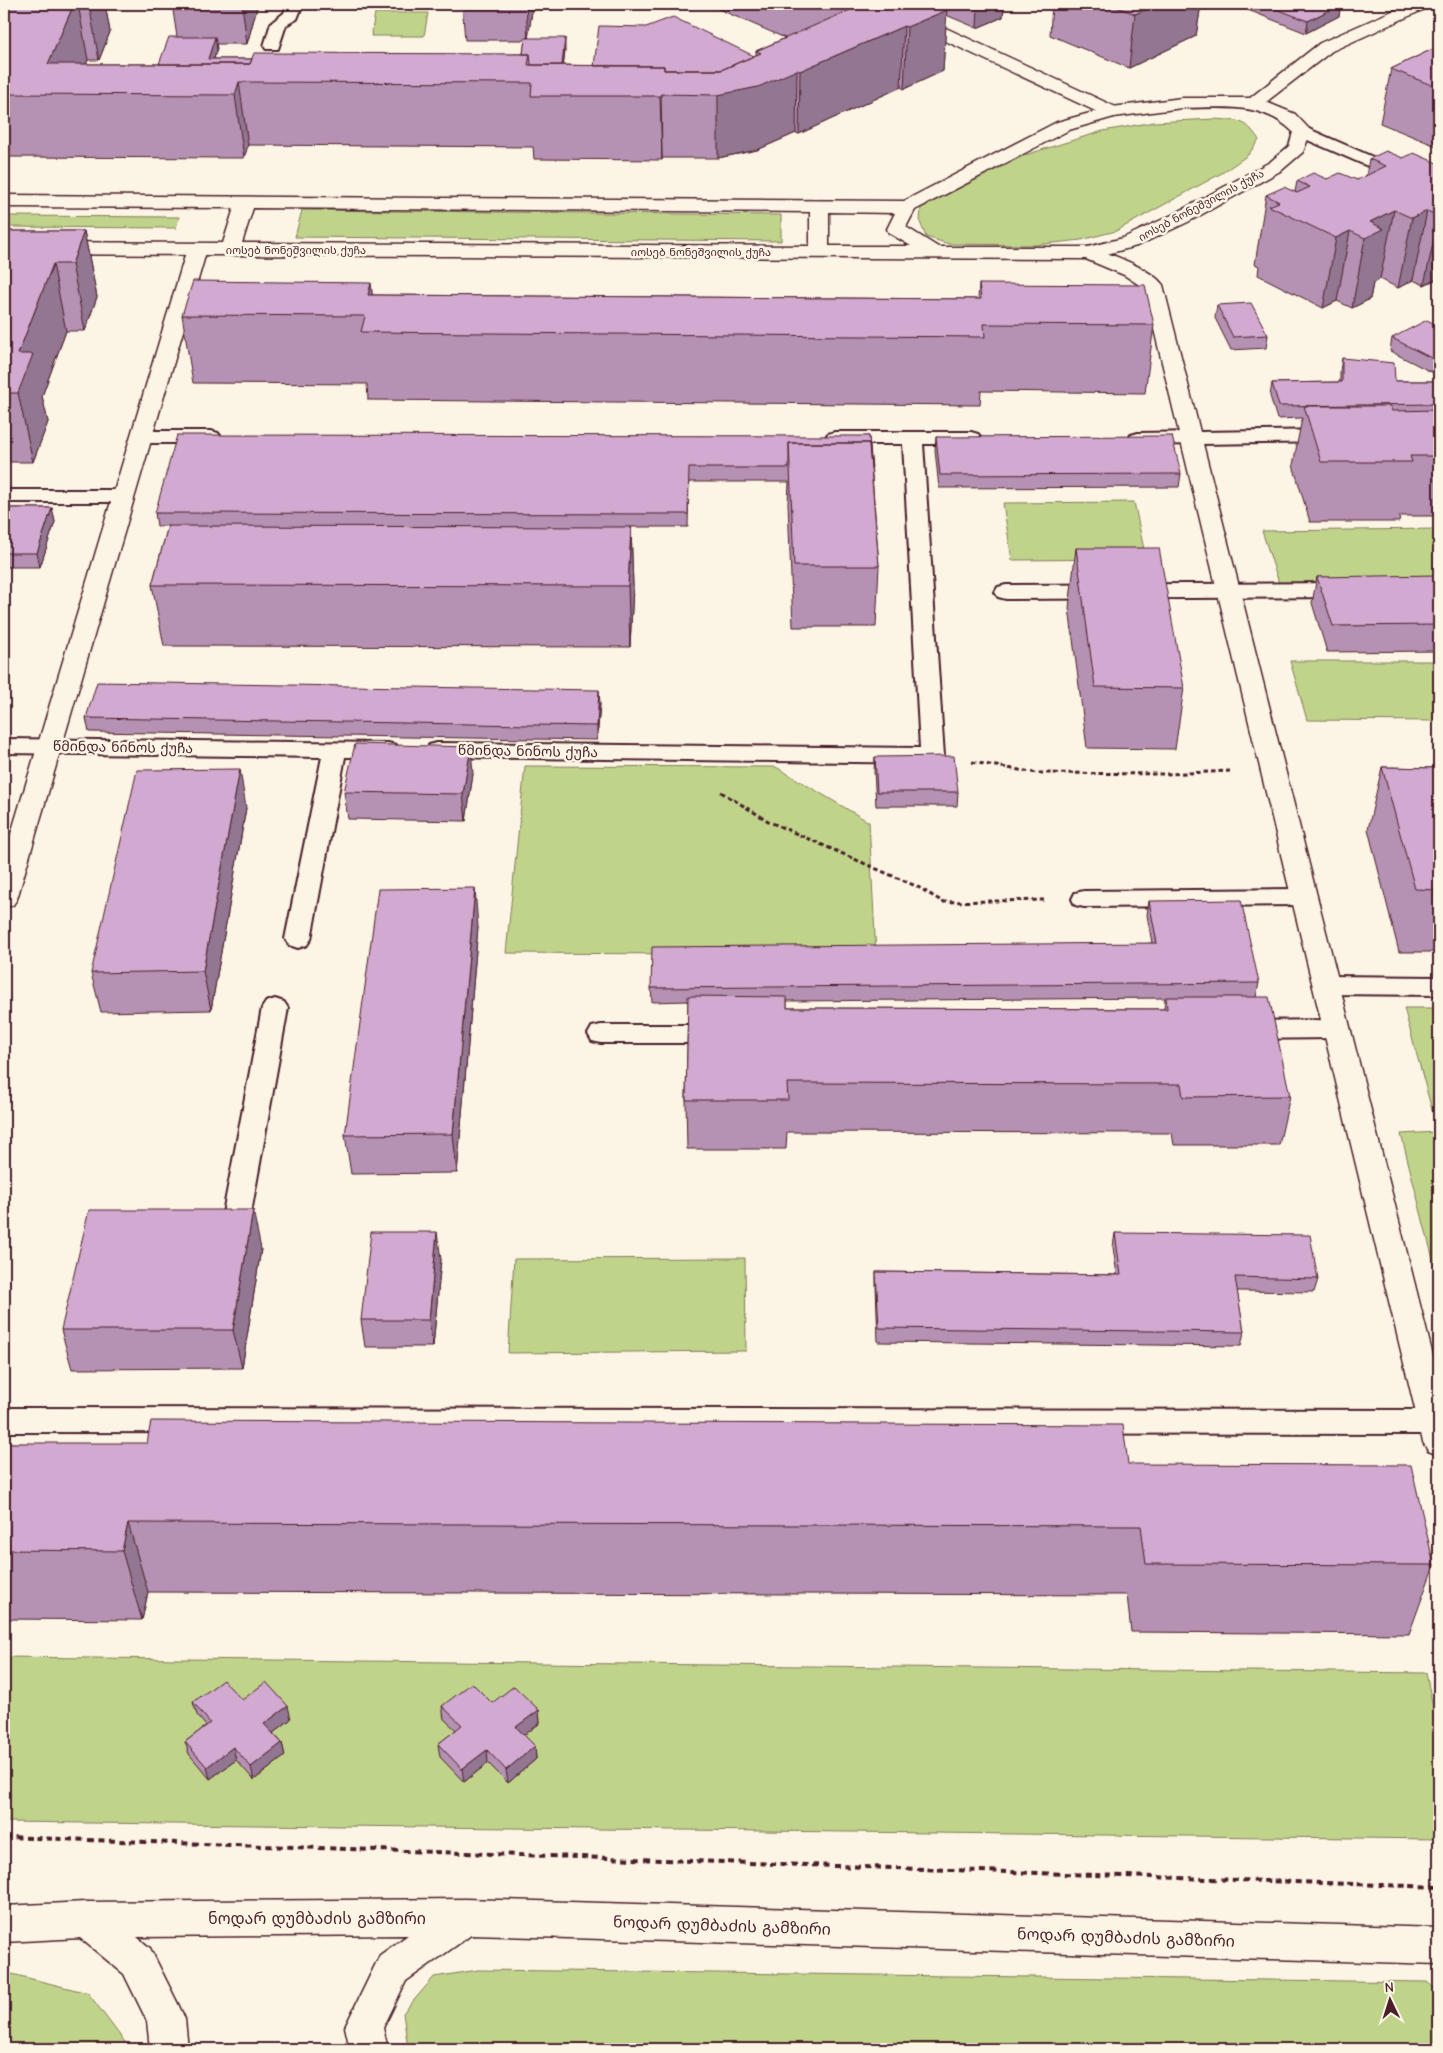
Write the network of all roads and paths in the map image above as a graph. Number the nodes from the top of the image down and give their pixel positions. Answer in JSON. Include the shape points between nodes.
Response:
{"nodes":[{"id":1,"x":295,"y":4,"type":"edge"},
{"id":2,"x":882,"y":4,"type":"edge"},
{"id":3,"x":1421,"y":4,"type":"edge"},
{"id":4,"x":272,"y":46,"type":"dead end"},
{"id":5,"x":1254,"y":103,"type":"junction"},
{"id":6,"x":1112,"y":112,"type":"junction"},
{"id":7,"x":1302,"y":132,"type":"junction"},
{"id":8,"x":1439,"y":192,"type":"edge"},
{"id":9,"x":4,"y":201,"type":"edge"},
{"id":10,"x":244,"y":203,"type":"junction"},
{"id":11,"x":819,"y":206,"type":"junction"},
{"id":12,"x":907,"y":207,"type":"junction"},
{"id":13,"x":4,"y":248,"type":"edge"},
{"id":14,"x":197,"y":249,"type":"junction"},
{"id":15,"x":231,"y":250,"type":"junction"},
{"id":16,"x":820,"y":252,"type":"junction"},
{"id":17,"x":935,"y":253,"type":"junction"},
{"id":18,"x":1088,"y":253,"type":"junction"},
{"id":19,"x":1350,"y":436,"type":"edge"},
{"id":20,"x":142,"y":437,"type":"junction"},
{"id":21,"x":231,"y":437,"type":"edge"},
{"id":22,"x":814,"y":438,"type":"edge"},
{"id":23,"x":913,"y":438,"type":"junction"},
{"id":24,"x":992,"y":438,"type":"edge"},
{"id":25,"x":1121,"y":439,"type":"edge"},
{"id":26,"x":1191,"y":439,"type":"junction"},
{"id":27,"x":4,"y":496,"type":"edge"},
{"id":28,"x":123,"y":496,"type":"junction"},
{"id":29,"x":1372,"y":590,"type":"edge"},
{"id":30,"x":1228,"y":591,"type":"junction"},
{"id":31,"x":1006,"y":592,"type":"dead end"},
{"id":32,"x":4,"y":746,"type":"edge"},
{"id":33,"x":50,"y":746,"type":"junction"},
{"id":34,"x":335,"y":749,"type":"junction"},
{"id":35,"x":686,"y":753,"type":"junction"},
{"id":36,"x":932,"y":756,"type":"junction"},
{"id":37,"x":1273,"y":770,"type":"junction"},
{"id":38,"x":1304,"y":897,"type":"junction"},
{"id":39,"x":4,"y":899,"type":"edge"},
{"id":40,"x":1084,"y":899,"type":"joint"},
{"id":41,"x":298,"y":940,"type":"dead end"},
{"id":42,"x":1326,"y":986,"type":"junction"},
{"id":43,"x":1439,"y":986,"type":"edge"},
{"id":44,"x":275,"y":1008,"type":"dead end"},
{"id":45,"x":1337,"y":1029,"type":"junction"},
{"id":46,"x":1218,"y":1030,"type":"edge"},
{"id":47,"x":750,"y":1033,"type":"edge"},
{"id":48,"x":601,"y":1034,"type":"dead end"},
{"id":49,"x":237,"y":1213,"type":"edge"},
{"id":50,"x":4,"y":1420,"type":"edge"},
{"id":51,"x":1437,"y":1432,"type":"edge"},
{"id":52,"x":4,"y":1837,"type":"edge"},
{"id":53,"x":1439,"y":1887,"type":"edge"},
{"id":54,"x":465,"y":1917,"type":"junction"},
{"id":55,"x":86,"y":1920,"type":"junction"},
{"id":56,"x":4,"y":1924,"type":"edge"},
{"id":57,"x":1439,"y":1946,"type":"edge"},
{"id":58,"x":169,"y":2049,"type":"edge"},
{"id":59,"x":369,"y":2049,"type":"edge"}],
"edges":[{"from":1,"to":4,"type":"lane","via":[[291,16],[279,23]]},
{"from":2,"to":6,"type":"street"},
{"from":3,"to":5,"type":"street","via":[[1326,47]]},
{"from":5,"to":6,"type":"street","via":[[1182,103]]},
{"from":5,"to":7,"type":"street","via":[[1289,118]]},
{"from":6,"to":12,"type":"street","via":[[1062,126]]},
{"from":7,"to":8,"type":"lane"},
{"from":7,"to":18,"type":"street","name":"იოსებ ნონეშვილის ქუჩა","via":[[1297,148],[1276,166],[1130,242]]},
{"from":9,"to":10,"type":"street"},
{"from":10,"to":11,"type":"street"},
{"from":10,"to":15,"type":"street"},
{"from":11,"to":12,"type":"street"},
{"from":11,"to":16,"type":"street"},
{"from":12,"to":17,"type":"street","via":[[896,229]]},
{"from":13,"to":14,"type":"street","name":"იოსებ ნონეშვილის ქუჩა"},
{"from":14,"to":15,"type":"street","name":"იოსებ ნონეშვილის ქუჩა"},
{"from":14,"to":20,"type":"street"},
{"from":15,"to":16,"type":"street","name":"იოსებ ნონეშვილის ქუჩა"},
{"from":16,"to":17,"type":"street","name":"იოსებ ნონეშვილის ქუჩა"},
{"from":17,"to":18,"type":"street","name":"იოსებ ნონეშვილის ქუჩა"},
{"from":18,"to":26,"type":"street","via":[[1131,271],[1153,286]]},
{"from":19,"to":26,"type":"lane"},
{"from":20,"to":21,"type":"lane"},
{"from":20,"to":28,"type":"street"},
{"from":22,"to":23,"type":"lane"},
{"from":23,"to":24,"type":"lane"},
{"from":23,"to":36,"type":"lane"},
{"from":25,"to":26,"type":"lane"},
{"from":26,"to":30,"type":"street"},
{"from":27,"to":28,"type":"lane"},
{"from":28,"to":33,"type":"street"},
{"from":29,"to":30,"type":"lane"},
{"from":30,"to":31,"type":"lane"},
{"from":30,"to":37,"type":"street"},
{"from":32,"to":33,"type":"lane","name":"წმინდა ნინოს ქუჩა"},
{"from":33,"to":34,"type":"lane","name":"წმინდა ნინოს ქუჩა"},
{"from":33,"to":39,"type":"street"},
{"from":34,"to":35,"type":"lane","name":"წმინდა ნინოს ქუჩა"},
{"from":34,"to":41,"type":"lane"},
{"from":35,"to":36,"type":"lane","name":"წმინდა ნინოს ქუჩა"},
{"from":35,"to":40,"type":"path","via":[[714,788],[770,822],[918,887],[943,902]]},
{"from":36,"to":37,"type":"path","via":[[1037,774]]},
{"from":37,"to":38,"type":"street"},
{"from":38,"to":40,"type":"lane"},
{"from":38,"to":42,"type":"street"},
{"from":42,"to":43,"type":"lane"},
{"from":42,"to":45,"type":"street"},
{"from":44,"to":49,"type":"lane"},
{"from":45,"to":46,"type":"lane"},
{"from":45,"to":51,"type":"street"},
{"from":47,"to":48,"type":"lane"},
{"from":50,"to":51,"type":"lane"},
{"from":52,"to":53,"type":"path"},
{"from":54,"to":55,"type":"street","name":"ნოდარ დუმბაძის გამზირი"},
{"from":54,"to":57,"type":"street","name":"ნოდარ დუმბაძის გამზირი"},
{"from":54,"to":59,"type":"street","via":[[393,1968],[364,2027]]},
{"from":55,"to":56,"type":"street","name":"ნოდარ დუმბაძის გამზირი"},
{"from":55,"to":58,"type":"street","via":[[137,1961],[166,2019]]}]}
